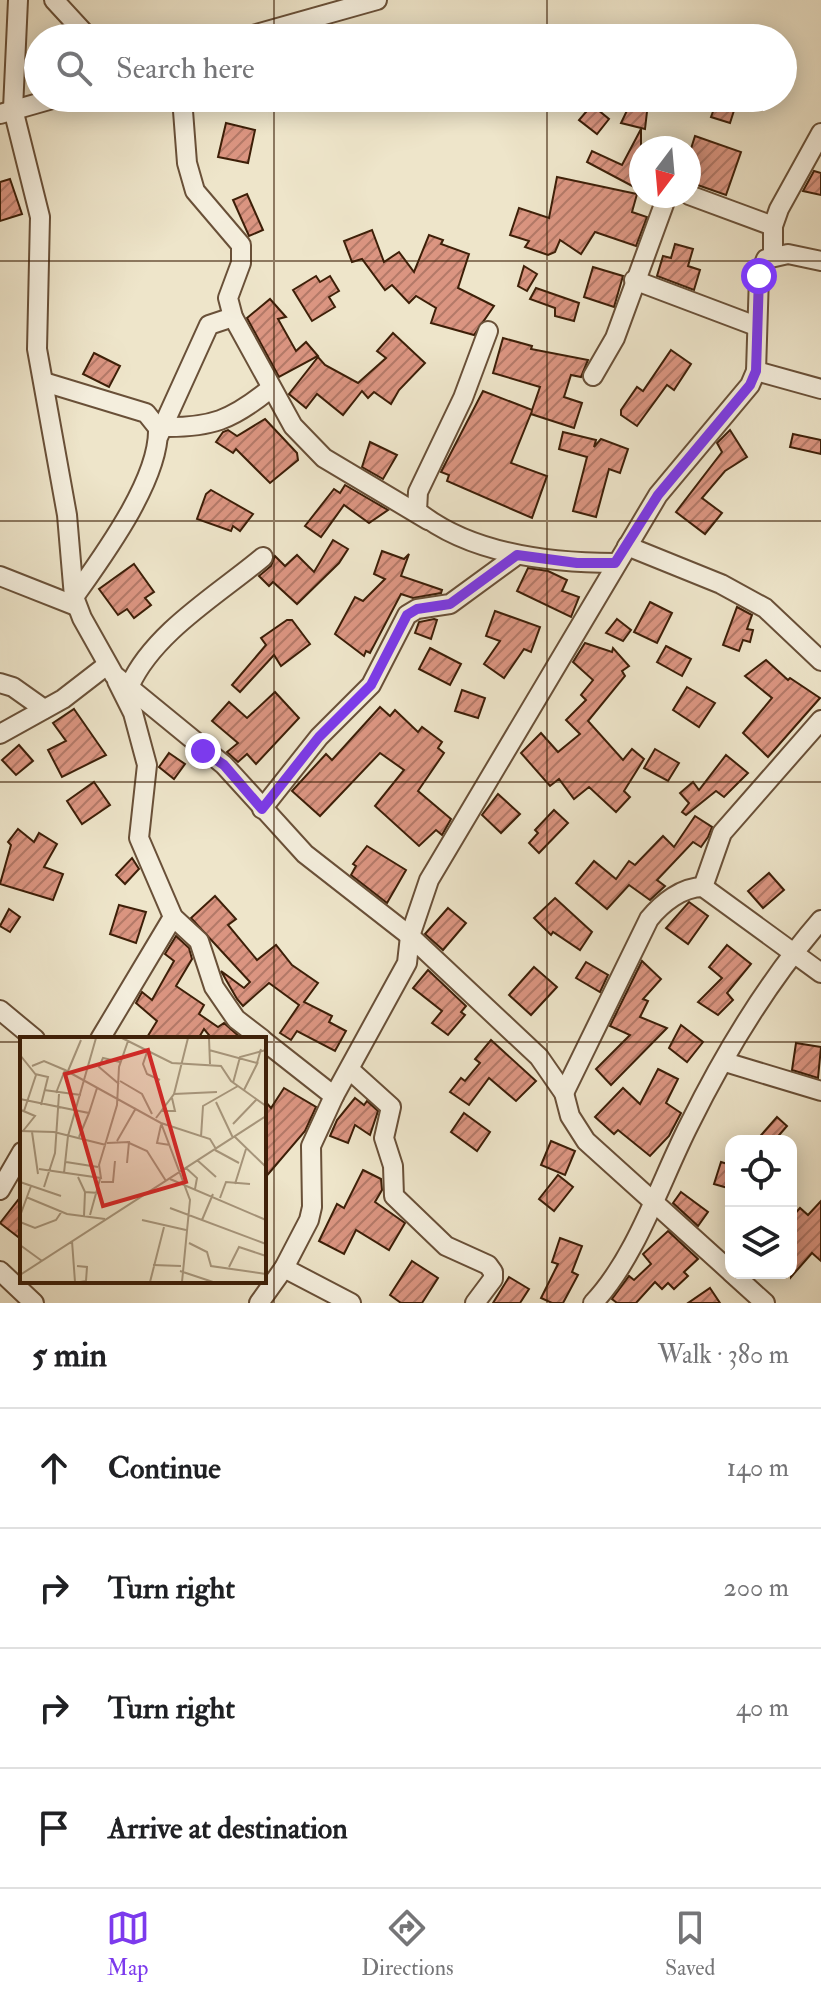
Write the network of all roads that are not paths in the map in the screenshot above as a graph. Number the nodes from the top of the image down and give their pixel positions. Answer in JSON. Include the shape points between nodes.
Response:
{"nodes":[{"id":1,"x":18,"y":0,"type":"edge"},
{"id":2,"x":54,"y":0,"type":"edge"},
{"id":3,"x":377,"y":0,"type":"edge"},
{"id":4,"x":76,"y":24,"type":"edge"},
{"id":5,"x":292,"y":24,"type":"edge"},
{"id":6,"x":7,"y":112,"type":"edge"},
{"id":7,"x":183,"y":112,"type":"edge"},
{"id":8,"x":821,"y":133,"type":"edge"},
{"id":9,"x":701,"y":199,"type":"edge"},
{"id":10,"x":662,"y":208,"type":"edge"},
{"id":11,"x":773,"y":226,"type":"junction"},
{"id":12,"x":773,"y":255,"type":"junction"},
{"id":13,"x":821,"y":261,"type":"edge"},
{"id":14,"x":634,"y":280,"type":"junction"},
{"id":15,"x":233,"y":317,"type":"junction"},
{"id":16,"x":756,"y":326,"type":"junction"},
{"id":17,"x":488,"y":331,"type":"dead end"},
{"id":18,"x":756,"y":371,"type":"junction"},
{"id":19,"x":593,"y":376,"type":"dead end"},
{"id":20,"x":44,"y":382,"type":"junction"},
{"id":21,"x":270,"y":389,"type":"junction"},
{"id":22,"x":821,"y":389,"type":"edge"},
{"id":23,"x":160,"y":431,"type":"junction"},
{"id":24,"x":428,"y":520,"type":"junction"},
{"id":25,"x":627,"y":546,"type":"junction"},
{"id":26,"x":517,"y":555,"type":"junction"},
{"id":27,"x":263,"y":557,"type":"dead end"},
{"id":28,"x":615,"y":563,"type":"junction"},
{"id":29,"x":0,"y":576,"type":"edge"},
{"id":30,"x":75,"y":601,"type":"junction"},
{"id":31,"x":821,"y":661,"type":"edge"},
{"id":32,"x":117,"y":675,"type":"junction"},
{"id":33,"x":0,"y":683,"type":"edge"},
{"id":34,"x":44,"y":709,"type":"junction"},
{"id":35,"x":821,"y":720,"type":"edge"},
{"id":36,"x":0,"y":734,"type":"edge"},
{"id":37,"x":262,"y":809,"type":"junction"},
{"id":38,"x":703,"y":887,"type":"junction"},
{"id":39,"x":173,"y":917,"type":"junction"},
{"id":40,"x":821,"y":920,"type":"edge"},
{"id":41,"x":410,"y":936,"type":"junction"},
{"id":42,"x":791,"y":954,"type":"junction"},
{"id":43,"x":821,"y":973,"type":"edge"},
{"id":44,"x":0,"y":1010,"type":"edge"},
{"id":45,"x":33,"y":1037,"type":"edge"},
{"id":46,"x":101,"y":1037,"type":"edge"},
{"id":47,"x":259,"y":1037,"type":"edge"},
{"id":48,"x":266,"y":1042,"type":"edge"},
{"id":49,"x":725,"y":1062,"type":"junction"},
{"id":50,"x":350,"y":1070,"type":"junction"},
{"id":51,"x":821,"y":1091,"type":"edge"},
{"id":52,"x":564,"y":1093,"type":"junction"},
{"id":53,"x":334,"y":1096,"type":"junction"},
{"id":54,"x":20,"y":1155,"type":"edge"},
{"id":55,"x":0,"y":1190,"type":"edge"},
{"id":56,"x":655,"y":1201,"type":"junction"},
{"id":57,"x":725,"y":1266,"type":"edge"},
{"id":58,"x":284,"y":1268,"type":"junction"},
{"id":59,"x":0,"y":1271,"type":"edge"},
{"id":60,"x":739,"y":1279,"type":"edge"},
{"id":61,"x":20,"y":1283,"type":"edge"},
{"id":62,"x":22,"y":1284,"type":"edge"},
{"id":63,"x":34,"y":1303,"type":"edge"},
{"id":64,"x":259,"y":1303,"type":"edge"},
{"id":65,"x":351,"y":1303,"type":"edge"},
{"id":66,"x":475,"y":1303,"type":"edge"},
{"id":67,"x":593,"y":1303,"type":"edge"},
{"id":68,"x":765,"y":1303,"type":"edge"}],
"edges":[{"from":1,"to":6,"type":"street"},
{"from":2,"to":4,"type":"street"},
{"from":3,"to":5,"type":"street"},
{"from":6,"to":20,"type":"street","via":[[40,217],[37,349]]},
{"from":7,"to":15,"type":"street","via":[[195,191],[241,245],[241,263],[228,298]]},
{"from":8,"to":11,"type":"street"},
{"from":9,"to":11,"type":"street"},
{"from":10,"to":14,"type":"street"},
{"from":11,"to":12,"type":"street"},
{"from":12,"to":13,"type":"street"},
{"from":12,"to":16,"type":"street","via":[[759,276]]},
{"from":14,"to":16,"type":"street"},
{"from":14,"to":19,"type":"street","via":[[615,338]]},
{"from":15,"to":21,"type":"street"},
{"from":15,"to":23,"type":"street","via":[[209,325]]},
{"from":16,"to":18,"type":"street"},
{"from":17,"to":24,"type":"street","via":[[418,492],[417,511]]},
{"from":18,"to":22,"type":"street"},
{"from":18,"to":25,"type":"street","via":[[658,495]]},
{"from":20,"to":23,"type":"street","via":[[146,413]]},
{"from":20,"to":30,"type":"street","via":[[67,515]]},
{"from":21,"to":23,"type":"street","via":[[240,414],[200,428]]},
{"from":21,"to":24,"type":"street","via":[[293,426],[324,458]]},
{"from":23,"to":30,"type":"street","via":[[148,472],[121,528]]},
{"from":24,"to":26,"type":"street"},
{"from":25,"to":28,"type":"street"},
{"from":25,"to":31,"type":"street","via":[[765,608]]},
{"from":26,"to":28,"type":"street"},
{"from":26,"to":37,"type":"street","via":[[450,604],[407,615],[371,685],[319,737]]},
{"from":27,"to":32,"type":"street","via":[[165,638],[138,668]]},
{"from":28,"to":41,"type":"street","via":[[429,880]]},
{"from":29,"to":30,"type":"street"},
{"from":30,"to":32,"type":"street"},
{"from":32,"to":34,"type":"street"},
{"from":32,"to":37,"type":"street","via":[[224,765]]},
{"from":32,"to":39,"type":"street","via":[[147,765],[139,838]]},
{"from":33,"to":34,"type":"street"},
{"from":34,"to":36,"type":"street"},
{"from":35,"to":38,"type":"street","via":[[722,833]]},
{"from":37,"to":41,"type":"street","via":[[329,876]]},
{"from":38,"to":42,"type":"street"},
{"from":38,"to":52,"type":"street","via":[[690,887],[649,919]]},
{"from":39,"to":46,"type":"street"},
{"from":39,"to":47,"type":"street","via":[[199,941],[214,987],[236,1019]]},
{"from":40,"to":42,"type":"street"},
{"from":41,"to":50,"type":"street","via":[[407,963]]},
{"from":41,"to":52,"type":"street","via":[[539,1057]]},
{"from":42,"to":43,"type":"street"},
{"from":42,"to":49,"type":"street"},
{"from":44,"to":45,"type":"street"},
{"from":48,"to":53,"type":"street"},
{"from":49,"to":51,"type":"street"},
{"from":49,"to":56,"type":"street"},
{"from":50,"to":53,"type":"street"},
{"from":50,"to":66,"type":"street","via":[[391,1107],[384,1138],[393,1166],[394,1196],[446,1246],[493,1272]]},
{"from":52,"to":56,"type":"street","via":[[570,1116],[586,1141]]},
{"from":53,"to":58,"type":"street","via":[[311,1146],[309,1220]]},
{"from":54,"to":55,"type":"street"},
{"from":56,"to":57,"type":"street"},
{"from":56,"to":67,"type":"street"},
{"from":58,"to":64,"type":"street"},
{"from":58,"to":65,"type":"street"},
{"from":59,"to":61,"type":"street"},
{"from":60,"to":68,"type":"street"},
{"from":62,"to":63,"type":"street"}]}
